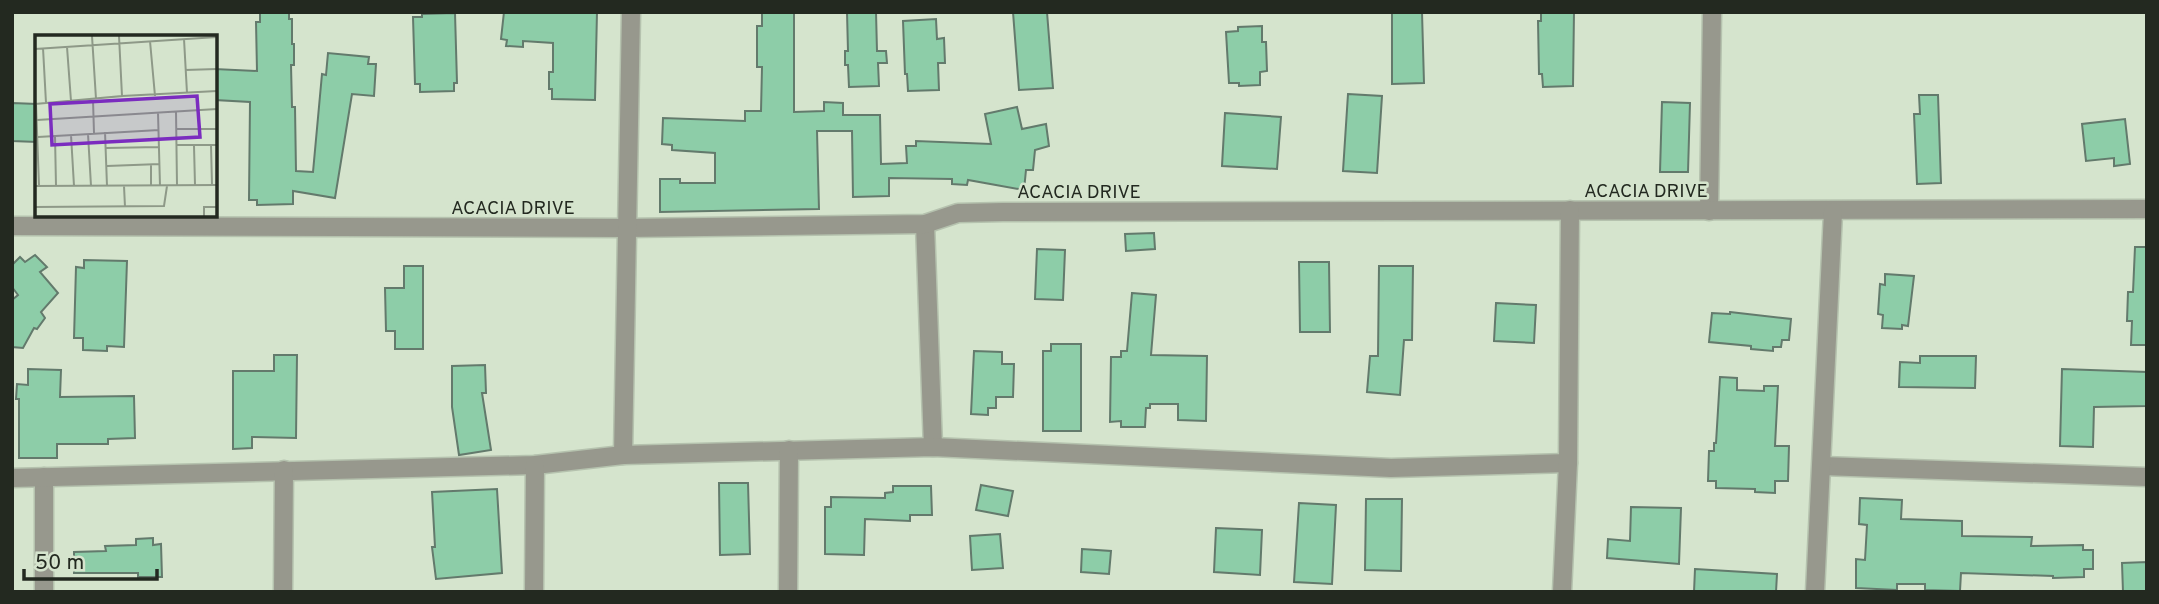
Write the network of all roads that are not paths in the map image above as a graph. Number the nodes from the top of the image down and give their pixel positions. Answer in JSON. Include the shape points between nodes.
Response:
{"nodes":[{"id":1,"x":631,"y":12,"type":"edge"},
{"id":2,"x":1712,"y":12,"type":"edge"},
{"id":3,"x":2147,"y":209,"type":"edge"},
{"id":4,"x":1570,"y":210,"type":"junction"},
{"id":5,"x":1709,"y":211,"type":"junction"},
{"id":6,"x":1833,"y":212,"type":"junction"},
{"id":7,"x":925,"y":224,"type":"junction"},
{"id":8,"x":12,"y":226,"type":"edge"},
{"id":9,"x":626,"y":228,"type":"junction"},
{"id":10,"x":933,"y":447,"type":"junction"},
{"id":11,"x":789,"y":450,"type":"junction"},
{"id":12,"x":623,"y":456,"type":"junction"},
{"id":13,"x":1568,"y":463,"type":"junction"},
{"id":14,"x":535,"y":465,"type":"junction"},
{"id":15,"x":1822,"y":466,"type":"junction"},
{"id":16,"x":284,"y":470,"type":"junction"},
{"id":17,"x":44,"y":477,"type":"junction"},
{"id":18,"x":2147,"y":477,"type":"edge"},
{"id":19,"x":12,"y":478,"type":"edge"},
{"id":20,"x":44,"y":592,"type":"edge"},
{"id":21,"x":283,"y":592,"type":"edge"},
{"id":22,"x":534,"y":592,"type":"edge"},
{"id":23,"x":788,"y":592,"type":"edge"},
{"id":24,"x":1562,"y":592,"type":"edge"},
{"id":25,"x":1815,"y":592,"type":"edge"}],
"edges":[{"from":1,"to":9,"type":"street"},
{"from":2,"to":5,"type":"street"},
{"from":3,"to":6,"type":"street","name":"ACACIA DRIVE"},
{"from":4,"to":5,"type":"street","name":"ACACIA DRIVE"},
{"from":4,"to":7,"type":"street","name":"ACACIA DRIVE","via":[[1003,212],[958,213]]},
{"from":4,"to":13,"type":"street"},
{"from":5,"to":6,"type":"street","name":"ACACIA DRIVE"},
{"from":6,"to":15,"type":"street"},
{"from":7,"to":9,"type":"street","name":"ACACIA DRIVE"},
{"from":7,"to":10,"type":"street"},
{"from":8,"to":9,"type":"street","name":"ACACIA DRIVE"},
{"from":9,"to":12,"type":"street"},
{"from":10,"to":11,"type":"street"},
{"from":10,"to":13,"type":"street","via":[[1391,468]]},
{"from":11,"to":12,"type":"street"},
{"from":11,"to":23,"type":"street"},
{"from":12,"to":14,"type":"street"},
{"from":13,"to":24,"type":"street"},
{"from":14,"to":16,"type":"street"},
{"from":14,"to":22,"type":"street"},
{"from":15,"to":18,"type":"street"},
{"from":15,"to":25,"type":"street"},
{"from":16,"to":17,"type":"street"},
{"from":16,"to":21,"type":"street"},
{"from":17,"to":19,"type":"street"},
{"from":17,"to":20,"type":"street"}]}
